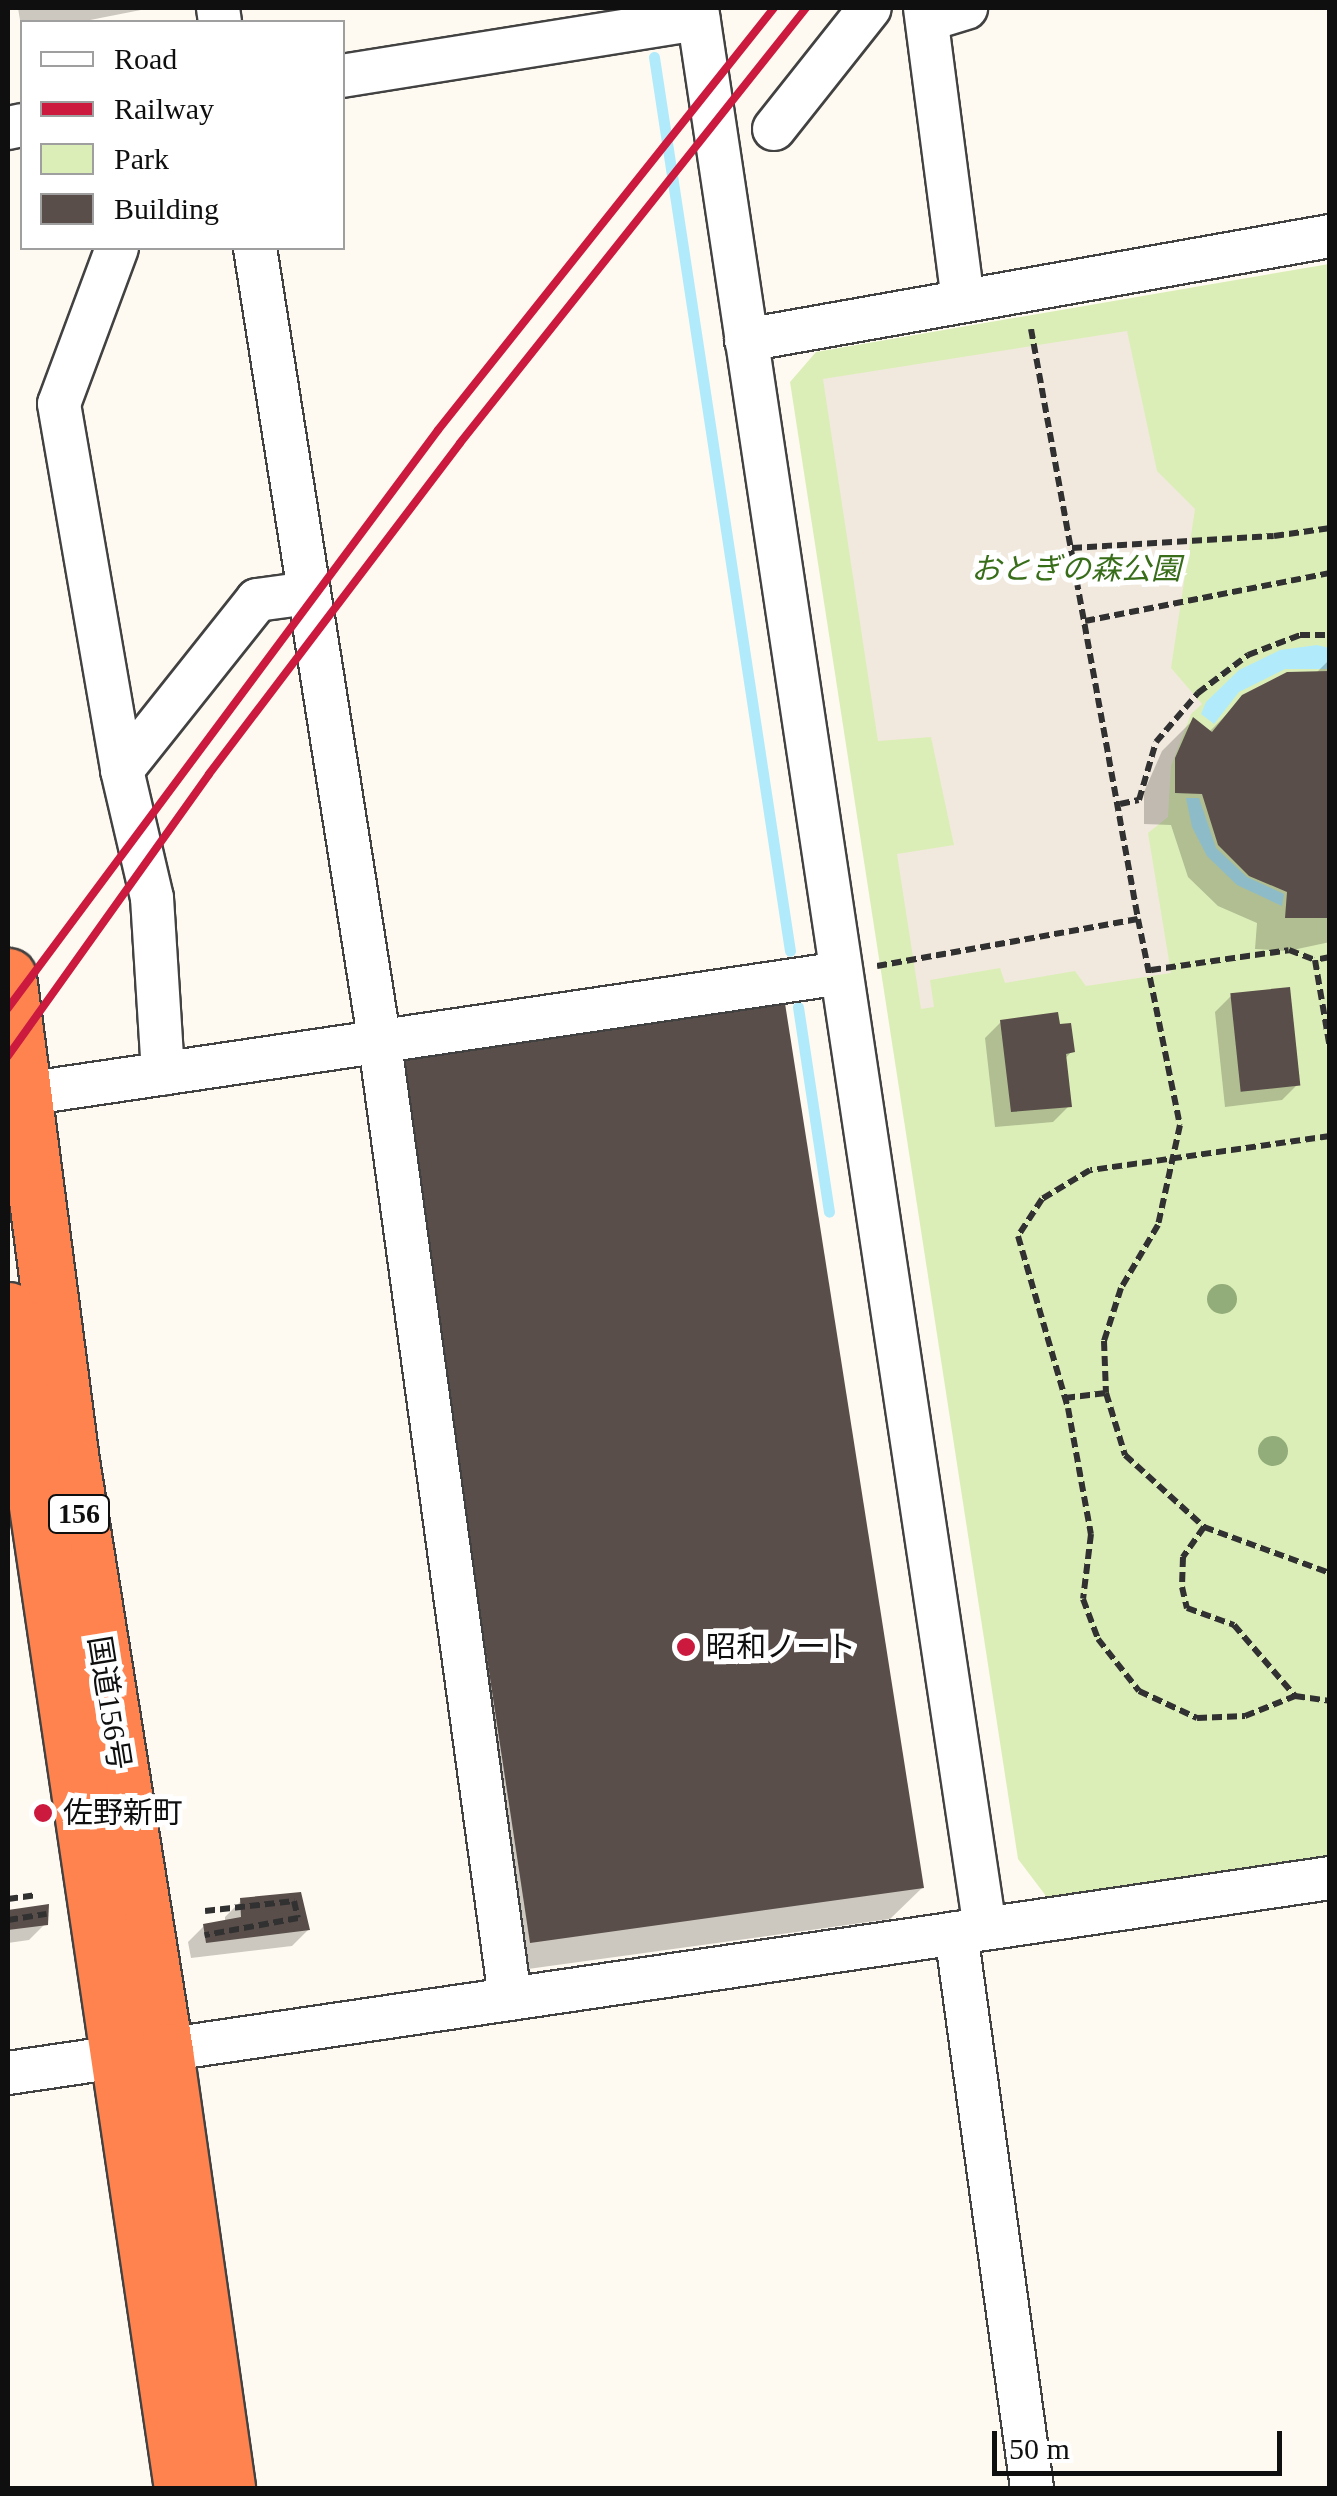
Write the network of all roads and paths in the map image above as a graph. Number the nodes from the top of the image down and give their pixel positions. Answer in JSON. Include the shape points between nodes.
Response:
{"nodes":[{"id":1,"x":870,"y":8,"type":"edge"},
{"id":2,"x":940,"y":12,"type":"edge"},
{"id":3,"x":697,"y":13,"type":"edge"},
{"id":4,"x":345,"y":75,"type":"edge"},
{"id":5,"x":774,"y":129,"type":"dead end"},
{"id":6,"x":1330,"y":236,"type":"edge"},
{"id":7,"x":115,"y":250,"type":"edge"},
{"id":8,"x":255,"y":250,"type":"edge"},
{"id":9,"x":1023,"y":289,"type":"junction"},
{"id":10,"x":962,"y":300,"type":"junction"},
{"id":11,"x":746,"y":340,"type":"junction"},
{"id":12,"x":1330,"y":528,"type":"edge"},
{"id":13,"x":1071,"y":548,"type":"junction"},
{"id":14,"x":1330,"y":573,"type":"edge"},
{"id":15,"x":309,"y":593,"type":"junction"},
{"id":16,"x":1085,"y":622,"type":"junction"},
{"id":17,"x":1330,"y":634,"type":"edge"},
{"id":18,"x":122,"y":770,"type":"junction"},
{"id":19,"x":1120,"y":804,"type":"junction"},
{"id":20,"x":1138,"y":919,"type":"junction"},
{"id":21,"x":1330,"y":956,"type":"edge"},
{"id":22,"x":1315,"y":960,"type":"junction"},
{"id":23,"x":1151,"y":970,"type":"junction"},
{"id":24,"x":841,"y":973,"type":"junction"},
{"id":25,"x":8,"y":976,"type":"edge"},
{"id":26,"x":380,"y":1044,"type":"junction"},
{"id":27,"x":1330,"y":1049,"type":"edge"},
{"id":28,"x":163,"y":1074,"type":"junction"},
{"id":29,"x":25,"y":1094,"type":"junction"},
{"id":30,"x":1330,"y":1136,"type":"edge"},
{"id":31,"x":1172,"y":1160,"type":"junction"},
{"id":32,"x":8,"y":1310,"type":"edge"},
{"id":33,"x":1106,"y":1393,"type":"junction"},
{"id":34,"x":1065,"y":1398,"type":"junction"},
{"id":35,"x":14,"y":1414,"type":"edge"},
{"id":36,"x":1204,"y":1527,"type":"junction"},
{"id":37,"x":1330,"y":1574,"type":"edge"},
{"id":38,"x":1296,"y":1696,"type":"junction"},
{"id":39,"x":1330,"y":1702,"type":"edge"},
{"id":40,"x":1330,"y":1878,"type":"edge"},
{"id":41,"x":38,"y":1895,"type":"dead end"},
{"id":42,"x":8,"y":1899,"type":"edge"},
{"id":43,"x":205,"y":1912,"type":"dead end"},
{"id":44,"x":48,"y":1914,"type":"dead end"},
{"id":45,"x":8,"y":1920,"type":"edge"},
{"id":46,"x":971,"y":1931,"type":"junction"},
{"id":47,"x":205,"y":1935,"type":"dead end"},
{"id":48,"x":510,"y":1998,"type":"junction"},
{"id":49,"x":141,"y":2055,"type":"junction"},
{"id":50,"x":8,"y":2074,"type":"edge"},
{"id":51,"x":182,"y":2488,"type":"edge"},
{"id":52,"x":227,"y":2488,"type":"edge"},
{"id":53,"x":1032,"y":2488,"type":"edge"}],
"edges":[{"from":1,"to":5,"type":"street"},
{"from":2,"to":10,"type":"street"},
{"from":3,"to":4,"type":"street"},
{"from":3,"to":11,"type":"street"},
{"from":6,"to":9,"type":"street"},
{"from":7,"to":18,"type":"street","via":[[94,330],[59,404]]},
{"from":8,"to":15,"type":"street","via":[[252,305]]},
{"from":9,"to":10,"type":"street"},
{"from":9,"to":13,"type":"path"},
{"from":10,"to":11,"type":"street"},
{"from":11,"to":24,"type":"street"},
{"from":12,"to":13,"type":"path"},
{"from":13,"to":16,"type":"path"},
{"from":14,"to":16,"type":"path"},
{"from":15,"to":18,"type":"street","via":[[257,600]]},
{"from":15,"to":26,"type":"street"},
{"from":16,"to":19,"type":"path"},
{"from":17,"to":19,"type":"path","via":[[1300,635],[1248,655],[1198,693],[1156,742],[1139,800]]},
{"from":18,"to":28,"type":"street","via":[[152,898]]},
{"from":19,"to":20,"type":"path"},
{"from":20,"to":23,"type":"path"},
{"from":20,"to":24,"type":"path"},
{"from":21,"to":22,"type":"path"},
{"from":22,"to":23,"type":"path","via":[[1289,950]]},
{"from":22,"to":27,"type":"path"},
{"from":23,"to":31,"type":"path","via":[[1180,1126]]},
{"from":24,"to":26,"type":"street"},
{"from":24,"to":46,"type":"street"},
{"from":25,"to":29,"type":"highway","name":"国道156号","number":"156"},
{"from":26,"to":28,"type":"street"},
{"from":26,"to":48,"type":"street"},
{"from":28,"to":29,"type":"street"},
{"from":29,"to":49,"type":"highway","name":"国道156号","number":"156"},
{"from":30,"to":31,"type":"path"},
{"from":31,"to":33,"type":"path","via":[[1158,1225],[1121,1288],[1104,1342]]},
{"from":31,"to":34,"type":"path","via":[[1090,1170],[1042,1199],[1018,1236]]},
{"from":32,"to":35,"type":"highway","name":"国道156号","number":"156"},
{"from":33,"to":34,"type":"path"},
{"from":33,"to":36,"type":"path","via":[[1125,1455]]},
{"from":34,"to":38,"type":"path","via":[[1091,1534],[1083,1599],[1098,1639],[1139,1691],[1197,1718],[1245,1716]]},
{"from":35,"to":49,"type":"highway","name":"国道156号","number":"156"},
{"from":36,"to":37,"type":"path"},
{"from":36,"to":38,"type":"path","via":[[1183,1557],[1188,1608],[1234,1625]]},
{"from":38,"to":39,"type":"path"},
{"from":40,"to":46,"type":"street"},
{"from":41,"to":42,"type":"path"},
{"from":43,"to":47,"type":"path","via":[[294,1901],[298,1918]]},
{"from":44,"to":45,"type":"path"},
{"from":46,"to":48,"type":"street"},
{"from":46,"to":53,"type":"street"},
{"from":48,"to":49,"type":"street"},
{"from":49,"to":50,"type":"street"},
{"from":49,"to":51,"type":"highway","name":"国道156号","number":"156"},
{"from":49,"to":52,"type":"highway","name":"国道156号","number":"156"}]}
